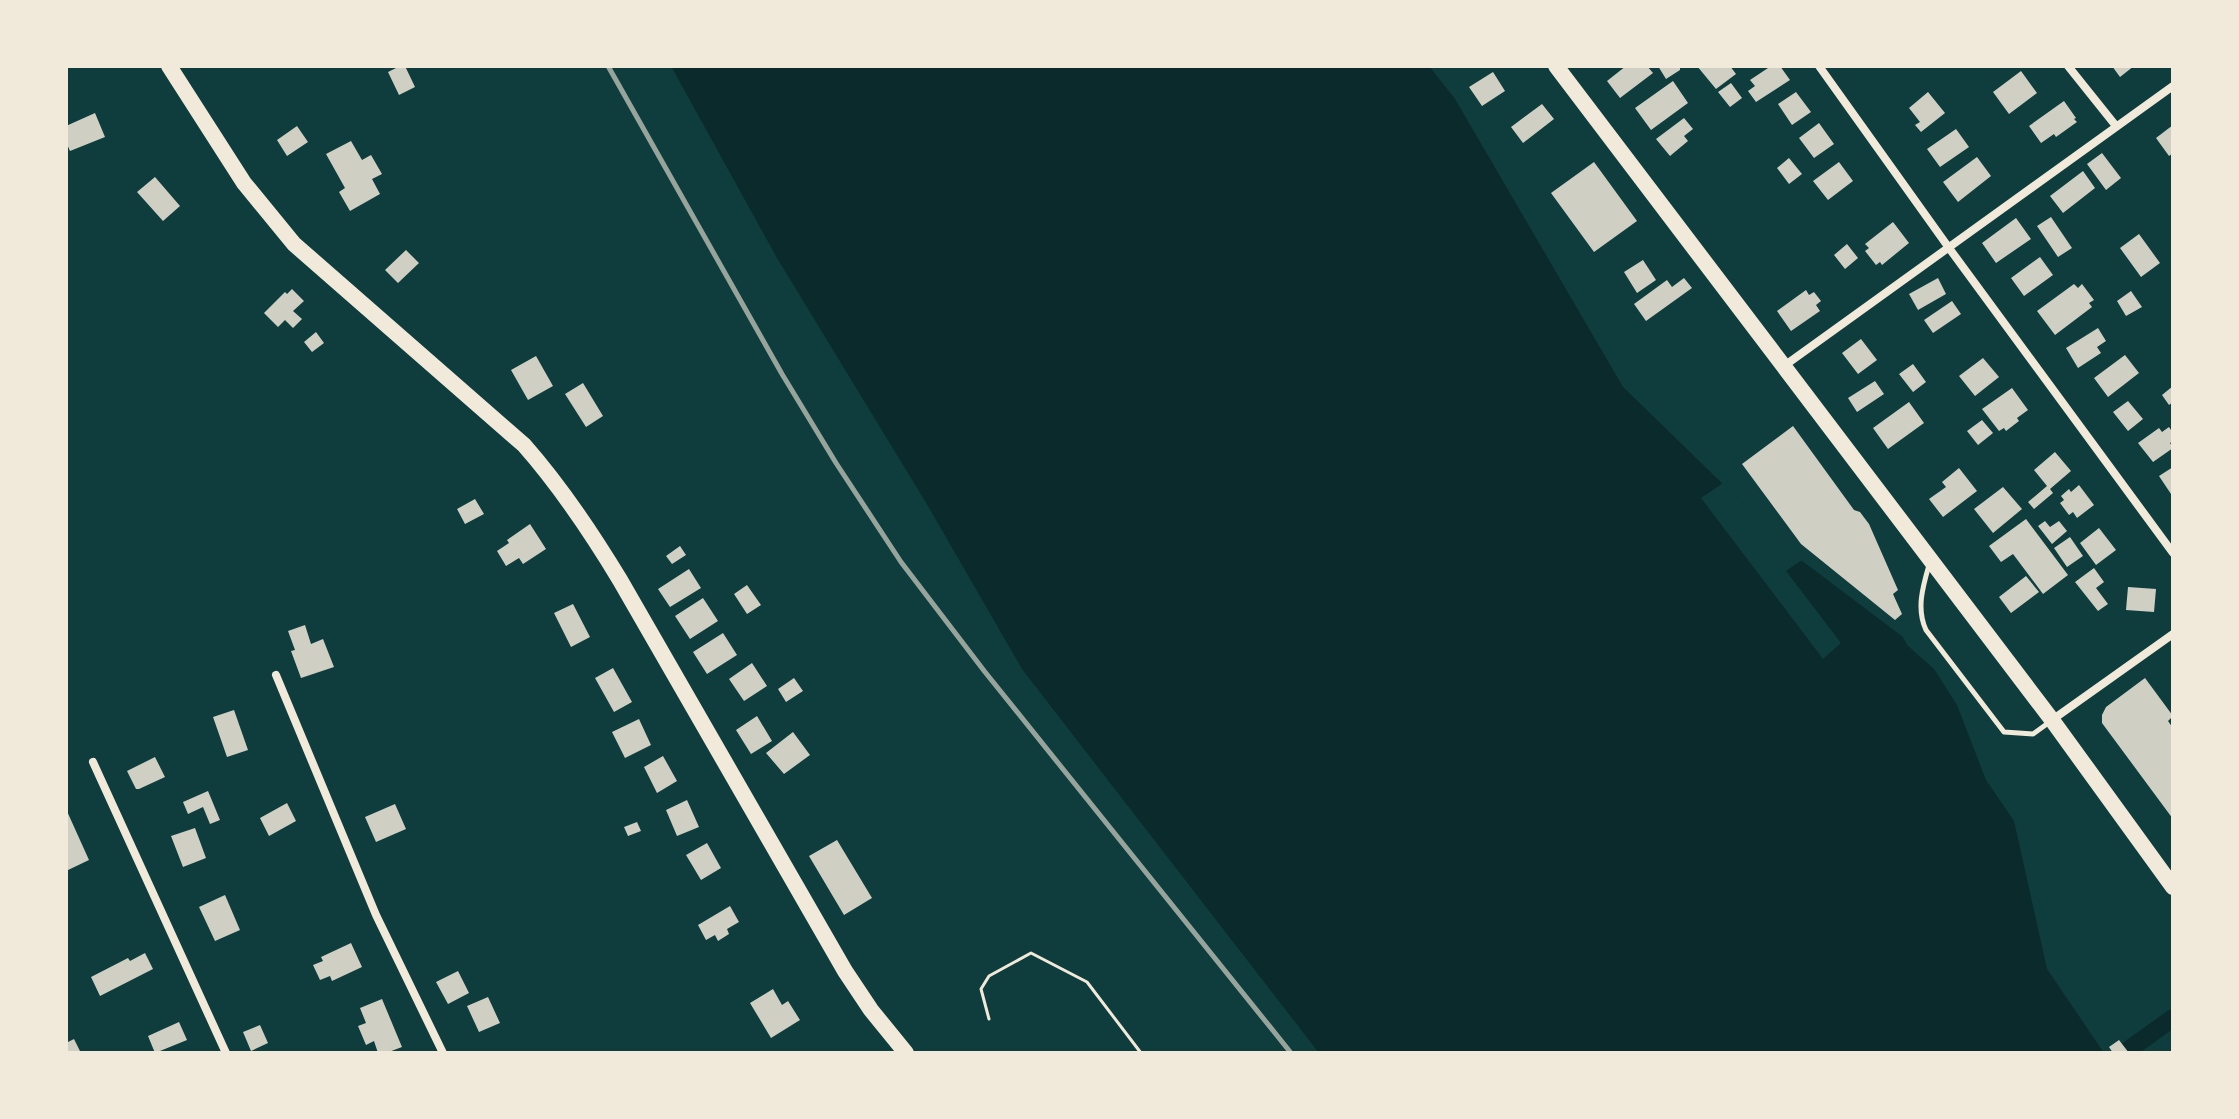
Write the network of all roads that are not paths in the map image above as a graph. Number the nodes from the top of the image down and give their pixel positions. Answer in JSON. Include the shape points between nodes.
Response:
{"nodes":[{"id":1,"x":169,"y":66,"type":"edge"},
{"id":2,"x":1556,"y":66,"type":"edge"},
{"id":3,"x":1819,"y":66,"type":"edge"},
{"id":4,"x":2068,"y":66,"type":"edge"},
{"id":5,"x":2173,"y":86,"type":"edge"},
{"id":6,"x":2116,"y":126,"type":"junction"},
{"id":7,"x":1949,"y":248,"type":"junction"},
{"id":8,"x":1784,"y":366,"type":"junction"},
{"id":9,"x":2173,"y":553,"type":"edge"},
{"id":10,"x":1930,"y":560,"type":"junction"},
{"id":11,"x":2173,"y":634,"type":"edge"},
{"id":12,"x":276,"y":675,"type":"dead end"},
{"id":13,"x":2052,"y":720,"type":"junction"},
{"id":14,"x":93,"y":762,"type":"dead end"},
{"id":15,"x":2173,"y":887,"type":"edge"},
{"id":16,"x":226,"y":1053,"type":"edge"},
{"id":17,"x":443,"y":1053,"type":"edge"},
{"id":18,"x":906,"y":1053,"type":"edge"}],
"edges":[{"from":1,"to":18,"type":"main road","via":[[244,183],[294,244],[524,445],[553,478],[620,580],[845,971]]},
{"from":2,"to":8,"type":"main road"},
{"from":3,"to":7,"type":"street"},
{"from":4,"to":6,"type":"street"},
{"from":5,"to":6,"type":"street"},
{"from":6,"to":7,"type":"street"},
{"from":7,"to":8,"type":"street"},
{"from":7,"to":9,"type":"street"},
{"from":8,"to":10,"type":"main road"},
{"from":10,"to":13,"type":"main road"},
{"from":10,"to":13,"type":"lane","via":[[1921,594],[1926,630],[2004,732],[2033,734]]},
{"from":11,"to":13,"type":"street"},
{"from":12,"to":17,"type":"street","via":[[376,915]]},
{"from":13,"to":15,"type":"main road"},
{"from":14,"to":16,"type":"street"}]}
